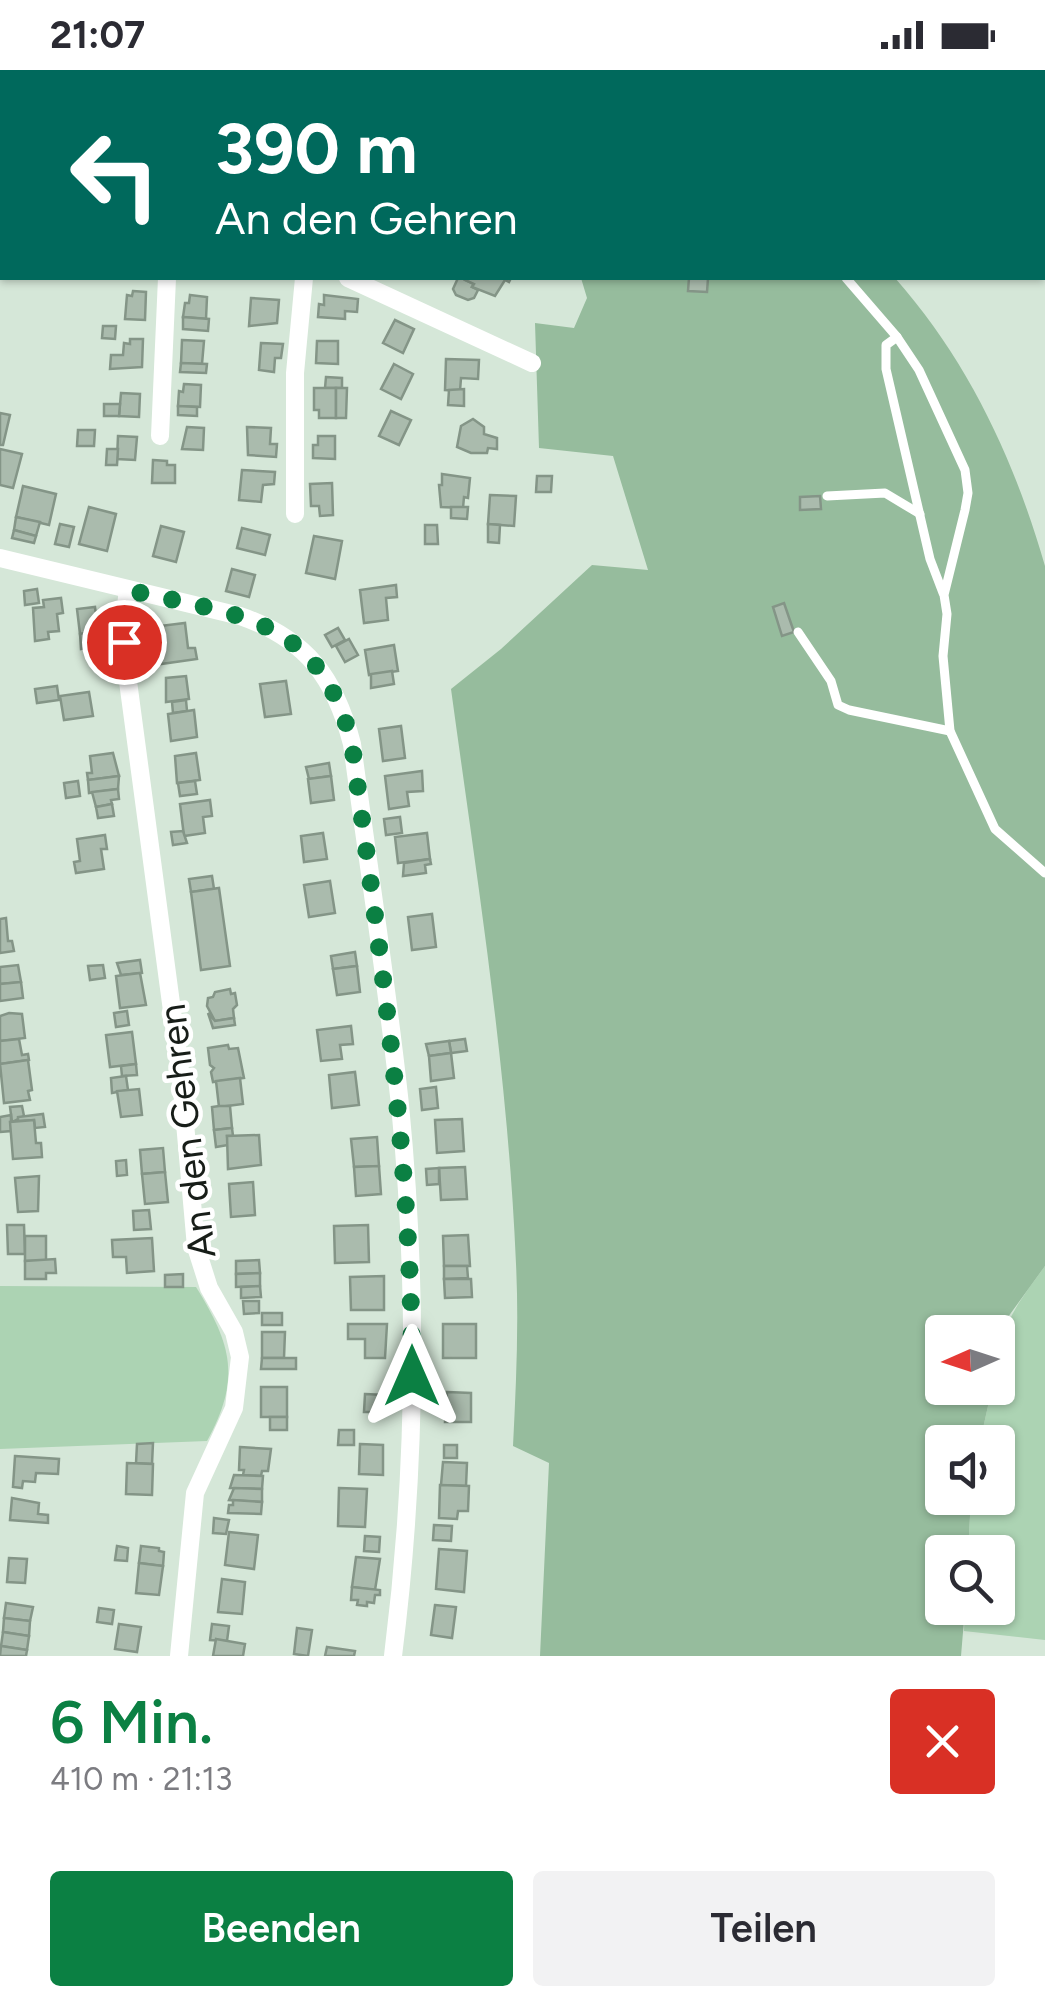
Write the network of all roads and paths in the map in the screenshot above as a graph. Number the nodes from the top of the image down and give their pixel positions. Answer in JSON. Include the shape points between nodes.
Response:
{"nodes":[{"id":1,"x":167,"y":280,"type":"edge"},
{"id":2,"x":304,"y":280,"type":"edge"},
{"id":3,"x":352,"y":280,"type":"edge"},
{"id":4,"x":848,"y":280,"type":"edge"},
{"id":5,"x":897,"y":337,"type":"junction"},
{"id":6,"x":532,"y":363,"type":"dead end"},
{"id":7,"x":160,"y":436,"type":"dead end"},
{"id":8,"x":828,"y":496,"type":"dead end"},
{"id":9,"x":295,"y":514,"type":"dead end"},
{"id":10,"x":920,"y":514,"type":"junction"},
{"id":11,"x":0,"y":558,"type":"edge"},
{"id":12,"x":128,"y":590,"type":"junction"},
{"id":13,"x":944,"y":596,"type":"junction"},
{"id":14,"x":798,"y":632,"type":"dead end"},
{"id":15,"x":950,"y":731,"type":"junction"},
{"id":16,"x":1045,"y":874,"type":"edge"},
{"id":17,"x":179,"y":1656,"type":"edge"},
{"id":18,"x":394,"y":1656,"type":"edge"}],
"edges":[{"from":1,"to":7,"type":"street"},
{"from":2,"to":9,"type":"street","via":[[295,373]]},
{"from":3,"to":6,"type":"street"},
{"from":4,"to":5,"type":"lane"},
{"from":5,"to":10,"type":"lane","via":[[884,357]]},
{"from":5,"to":13,"type":"lane","via":[[965,470],[966,510]]},
{"from":8,"to":10,"type":"lane","via":[[886,493]]},
{"from":10,"to":13,"type":"lane"},
{"from":11,"to":12,"type":"street"},
{"from":12,"to":17,"type":"street","name":"An den Gehren","via":[[125,660],[182,1078],[196,1247],[240,1357],[234,1408],[192,1506]]},
{"from":12,"to":18,"type":"street","via":[[278,631],[330,682],[352,744],[400,1104],[411,1268],[411,1428]]},
{"from":13,"to":15,"type":"lane"},
{"from":14,"to":15,"type":"lane","via":[[838,705]]},
{"from":15,"to":16,"type":"lane","via":[[995,828]]}]}
